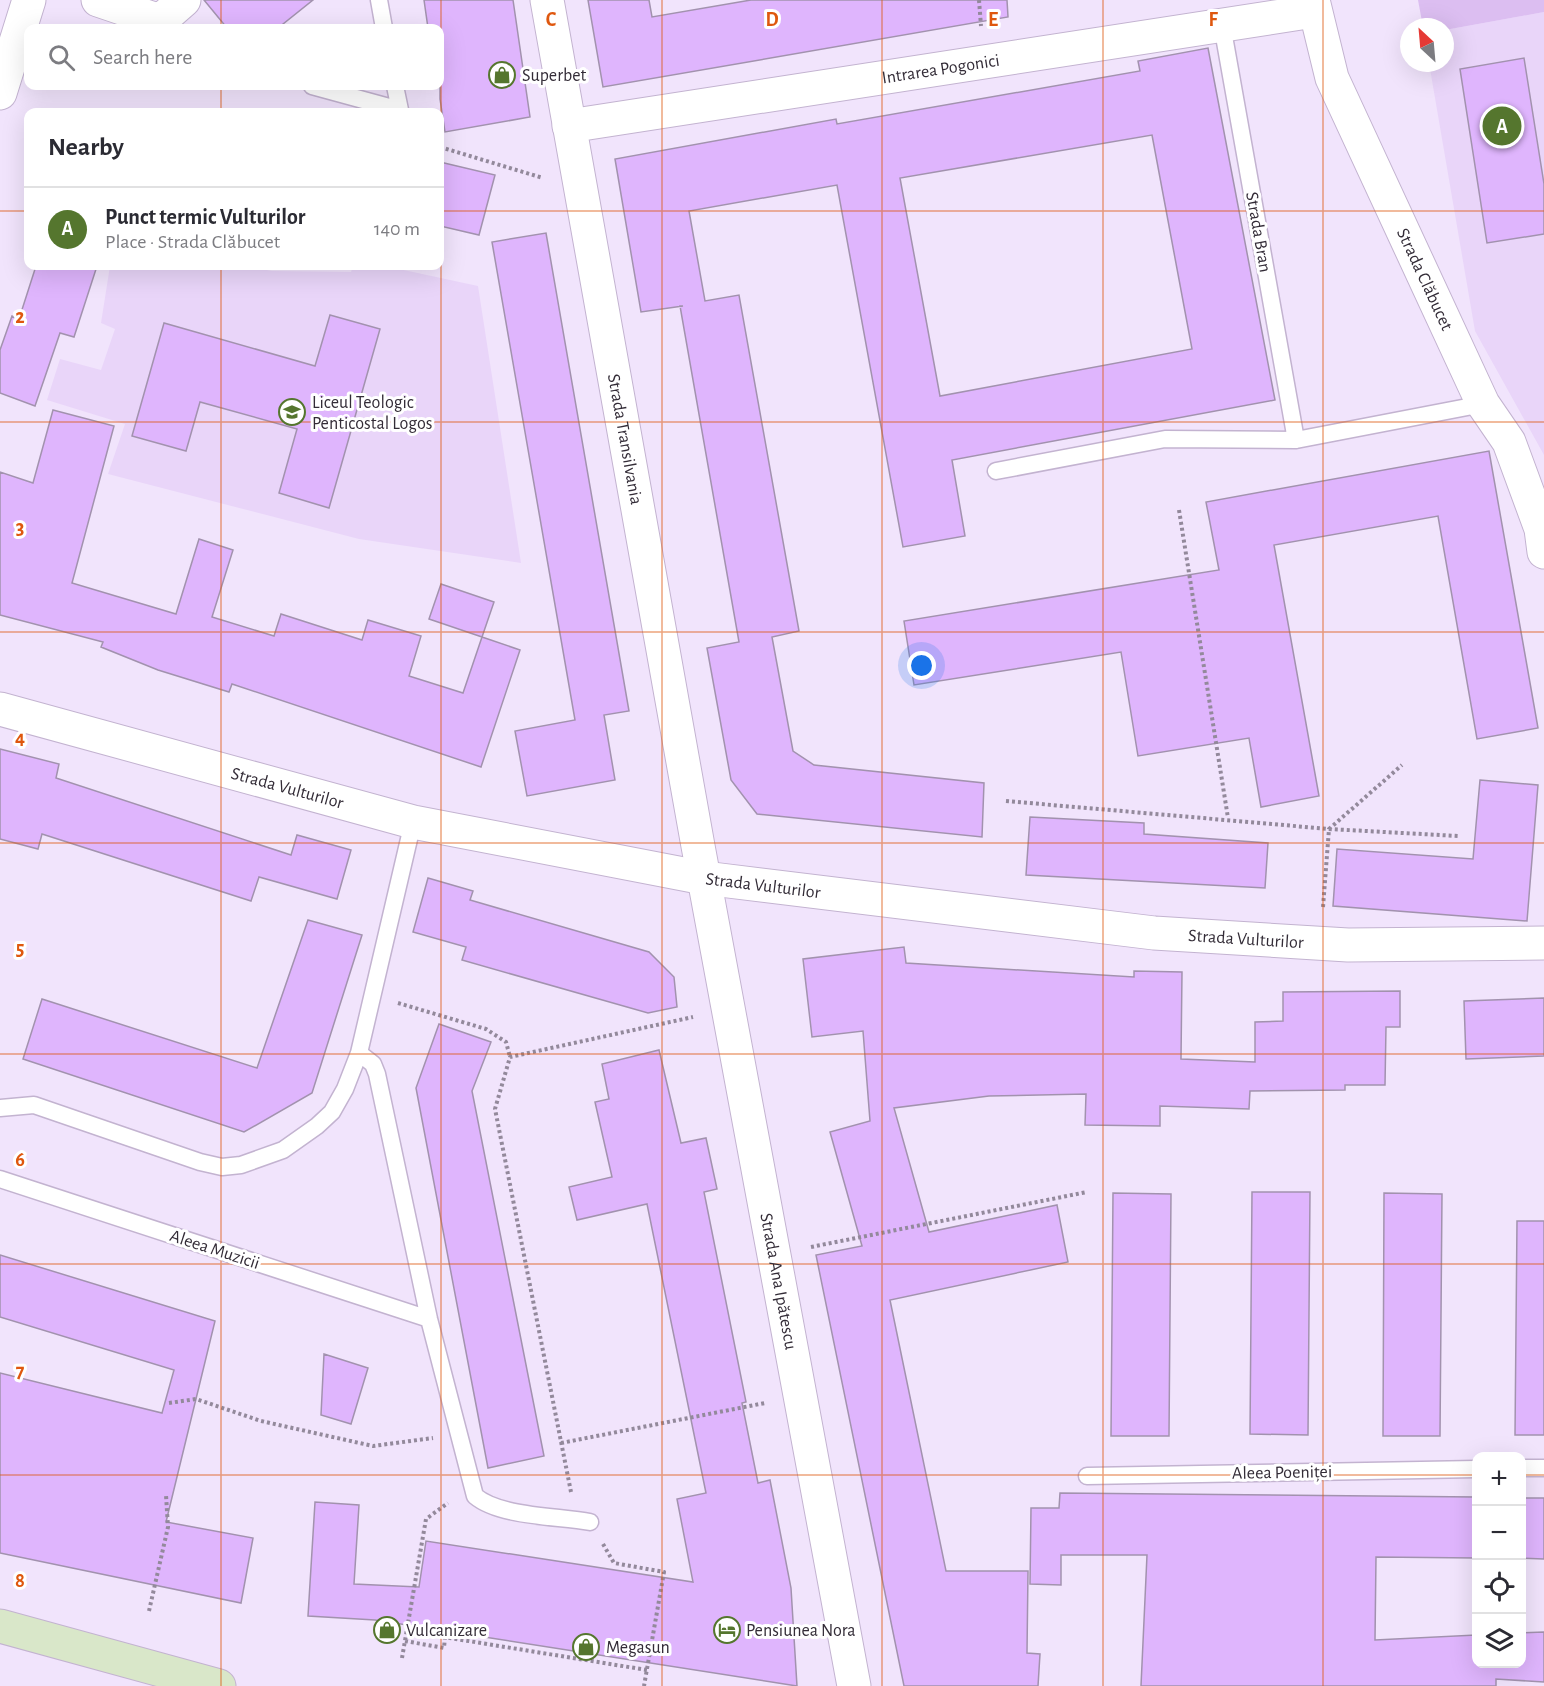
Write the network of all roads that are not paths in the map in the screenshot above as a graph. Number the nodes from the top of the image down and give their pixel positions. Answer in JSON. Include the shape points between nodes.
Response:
{"nodes":[{"id":1,"x":29,"y":0,"type":"edge"},
{"id":2,"x":98,"y":0,"type":"edge"},
{"id":3,"x":379,"y":0,"type":"edge"},
{"id":4,"x":547,"y":0,"type":"edge"},
{"id":5,"x":1314,"y":6,"type":"edge"},
{"id":6,"x":172,"y":16,"type":"edge"},
{"id":7,"x":383,"y":24,"type":"edge"},
{"id":8,"x":1222,"y":25,"type":"junction"},
{"id":9,"x":327,"y":90,"type":"edge"},
{"id":10,"x":396,"y":90,"type":"edge"},
{"id":11,"x":0,"y":93,"type":"edge"},
{"id":12,"x":393,"y":108,"type":"edge"},
{"id":13,"x":400,"y":108,"type":"edge"},
{"id":14,"x":569,"y":126,"type":"junction"},
{"id":15,"x":1483,"y":404,"type":"junction"},
{"id":16,"x":1296,"y":440,"type":"junction"},
{"id":17,"x":996,"y":471,"type":"dead end"},
{"id":18,"x":1544,"y":552,"type":"edge"},
{"id":19,"x":0,"y":709,"type":"edge"},
{"id":20,"x":413,"y":822,"type":"junction"},
{"id":21,"x":704,"y":878,"type":"junction"},
{"id":22,"x":1544,"y":943,"type":"edge"},
{"id":23,"x":359,"y":1053,"type":"junction"},
{"id":24,"x":0,"y":1108,"type":"edge"},
{"id":25,"x":0,"y":1179,"type":"edge"},
{"id":26,"x":429,"y":1319,"type":"junction"},
{"id":27,"x":1526,"y":1468,"type":"edge"},
{"id":28,"x":1544,"y":1468,"type":"edge"},
{"id":29,"x":1472,"y":1469,"type":"edge"},
{"id":30,"x":1087,"y":1476,"type":"dead end"},
{"id":31,"x":583,"y":1521,"type":"road end"},
{"id":32,"x":0,"y":1626,"type":"edge"},
{"id":33,"x":219,"y":1686,"type":"edge"},
{"id":34,"x":854,"y":1686,"type":"edge"}],
"edges":[{"from":1,"to":11,"type":"street"},
{"from":2,"to":6,"type":"street"},
{"from":3,"to":7,"type":"lane"},
{"from":4,"to":14,"type":"street","name":"Strada Transilvania"},
{"from":5,"to":8,"type":"street","name":"Intrarea Pogonici"},
{"from":5,"to":15,"type":"street","name":"Strada Clăbucet","via":[[1332,78]]},
{"from":8,"to":14,"type":"street","name":"Intrarea Pogonici"},
{"from":8,"to":16,"type":"lane","name":"Strada Bran"},
{"from":9,"to":12,"type":"lane"},
{"from":10,"to":13,"type":"lane"},
{"from":14,"to":21,"type":"street","name":"Strada Transilvania"},
{"from":15,"to":16,"type":"lane"},
{"from":15,"to":18,"type":"street","name":"Strada Clăbucet","via":[[1509,442],[1541,529]]},
{"from":16,"to":17,"type":"lane","via":[[1165,439]]},
{"from":19,"to":20,"type":"street","name":"Strada Vulturilor"},
{"from":20,"to":21,"type":"street","name":"Strada Vulturilor"},
{"from":20,"to":23,"type":"lane"},
{"from":21,"to":22,"type":"street","name":"Strada Vulturilor","via":[[1154,933],[1320,944]]},
{"from":21,"to":34,"type":"street","name":"Strada Ana Ipătescu"},
{"from":23,"to":24,"type":"lane","via":[[332,1112],[283,1150],[241,1166],[200,1162],[34,1105]]},
{"from":23,"to":26,"type":"lane","via":[[367,1057],[377,1074]]},
{"from":25,"to":26,"type":"lane","name":"Aleea Muzicii"},
{"from":26,"to":31,"type":"lane","via":[[475,1496],[490,1506]]},
{"from":27,"to":28,"type":"lane"},
{"from":29,"to":30,"type":"lane","name":"Aleea Poeniței"},
{"from":32,"to":33,"type":"main road"}]}
